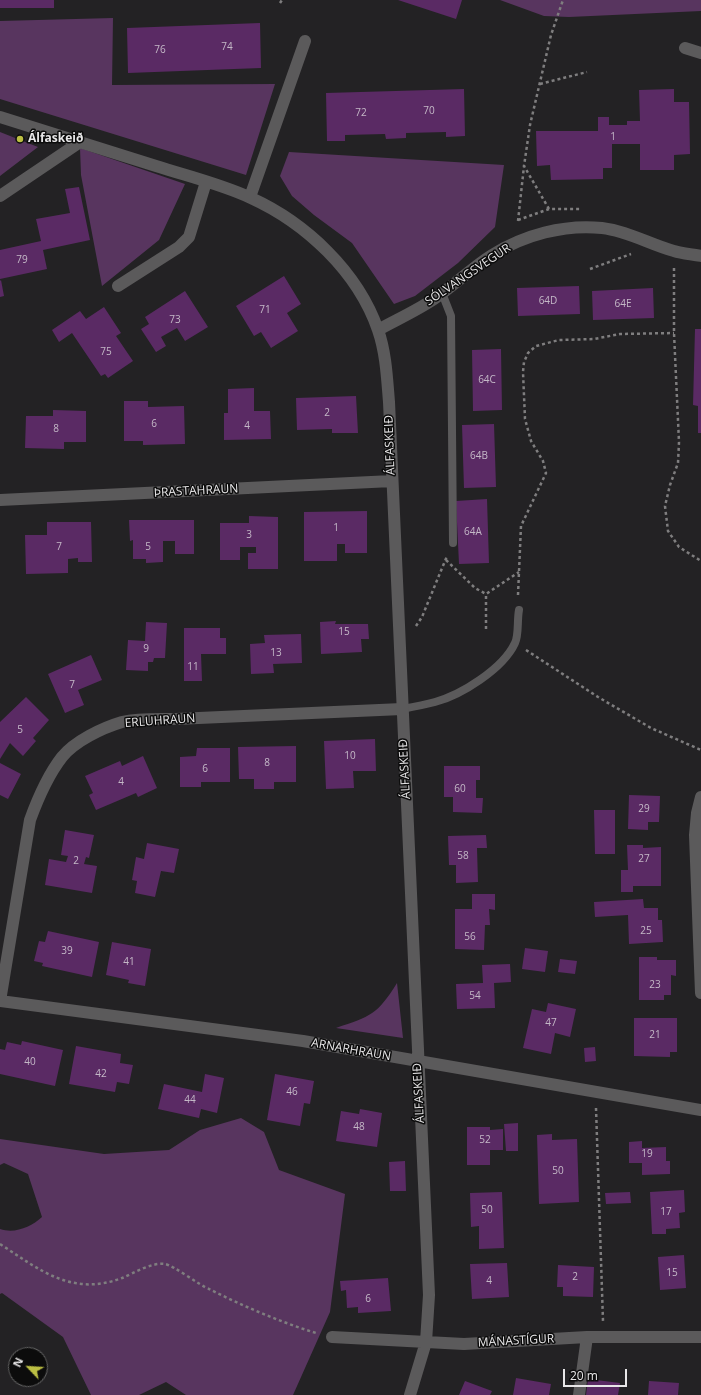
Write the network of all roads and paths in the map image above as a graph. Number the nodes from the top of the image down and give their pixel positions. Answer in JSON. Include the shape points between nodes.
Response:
{"nodes":[{"id":1,"x":563,"y":0,"type":"edge"},
{"id":2,"x":305,"y":41,"type":"dead end"},
{"id":3,"x":685,"y":48,"type":"dead end"},
{"id":4,"x":701,"y":53,"type":"edge"},
{"id":5,"x":587,"y":72,"type":"dead end"},
{"id":6,"x":540,"y":84,"type":"junction"},
{"id":7,"x":0,"y":117,"type":"edge"},
{"id":8,"x":80,"y":142,"type":"junction"},
{"id":9,"x":524,"y":166,"type":"junction"},
{"id":10,"x":206,"y":182,"type":"junction"},
{"id":11,"x":0,"y":196,"type":"edge"},
{"id":12,"x":250,"y":197,"type":"junction"},
{"id":13,"x":518,"y":220,"type":"junction"},
{"id":14,"x":511,"y":244,"type":"junction"},
{"id":15,"x":658,"y":244,"type":"junction"},
{"id":16,"x":674,"y":251,"type":"junction"},
{"id":17,"x":701,"y":256,"type":"edge"},
{"id":18,"x":590,"y":269,"type":"dead end"},
{"id":19,"x":118,"y":286,"type":"dead end"},
{"id":20,"x":442,"y":293,"type":"junction"},
{"id":21,"x":378,"y":330,"type":"junction"},
{"id":22,"x":674,"y":333,"type":"junction"},
{"id":23,"x":392,"y":481,"type":"junction"},
{"id":24,"x":0,"y":500,"type":"edge"},
{"id":25,"x":453,"y":543,"type":"joint"},
{"id":26,"x":446,"y":560,"type":"junction"},
{"id":27,"x":701,"y":561,"type":"edge"},
{"id":28,"x":518,"y":572,"type":"junction"},
{"id":29,"x":486,"y":594,"type":"junction"},
{"id":30,"x":518,"y":610,"type":"joint"},
{"id":31,"x":486,"y":629,"type":"dead end"},
{"id":32,"x":515,"y":643,"type":"junction"},
{"id":33,"x":399,"y":650,"type":"junction"},
{"id":34,"x":402,"y":709,"type":"junction"},
{"id":35,"x":701,"y":750,"type":"edge"},
{"id":36,"x":701,"y":797,"type":"edge"},
{"id":37,"x":701,"y":993,"type":"edge"},
{"id":38,"x":0,"y":1001,"type":"edge"},
{"id":39,"x":418,"y":1061,"type":"junction"},
{"id":40,"x":701,"y":1110,"type":"edge"},
{"id":41,"x":596,"y":1124,"type":"dead end"},
{"id":42,"x":0,"y":1244,"type":"edge"},
{"id":43,"x":332,"y":1337,"type":"joint"},
{"id":44,"x":587,"y":1337,"type":"junction"},
{"id":45,"x":603,"y":1337,"type":"junction"},
{"id":46,"x":701,"y":1337,"type":"edge"},
{"id":47,"x":426,"y":1342,"type":"junction"},
{"id":48,"x":410,"y":1395,"type":"edge"},
{"id":49,"x":579,"y":1395,"type":"edge"}],
"edges":[{"from":1,"to":6,"type":"path","via":[[551,36]]},
{"from":2,"to":12,"type":"street"},
{"from":3,"to":4,"type":"street"},
{"from":5,"to":6,"type":"path"},
{"from":6,"to":9,"type":"path"},
{"from":7,"to":8,"type":"street","name":"ÁLFASKEIÐ"},
{"from":8,"to":10,"type":"street","name":"ÁLFASKEIÐ"},
{"from":8,"to":11,"type":"street"},
{"from":9,"to":13,"type":"path"},
{"from":9,"to":13,"type":"path","via":[[549,209]]},
{"from":10,"to":12,"type":"street","name":"ÁLFASKEIÐ"},
{"from":10,"to":19,"type":"street","via":[[189,237],[179,247]]},
{"from":12,"to":21,"type":"street","name":"ÁLFASKEIÐ","via":[[290,220],[326,251],[356,288]]},
{"from":13,"to":14,"type":"path"},
{"from":14,"to":15,"type":"street","name":"SÓLVANGSVEGUR","via":[[548,232],[579,228],[625,232]]},
{"from":14,"to":20,"type":"street","name":"SÓLVANGSVEGUR"},
{"from":15,"to":16,"type":"street","name":"SÓLVANGSVEGUR"},
{"from":15,"to":18,"type":"path"},
{"from":16,"to":17,"type":"street","name":"SÓLVANGSVEGUR"},
{"from":16,"to":22,"type":"path"},
{"from":20,"to":21,"type":"street","name":"SÓLVANGSVEGUR"},
{"from":20,"to":25,"type":"lane","via":[[451,316]]},
{"from":21,"to":23,"type":"street","name":"ÁLFASKEIÐ","via":[[388,379]]},
{"from":22,"to":27,"type":"path","via":[[678,463],[665,506],[668,531],[679,547]]},
{"from":22,"to":28,"type":"path","via":[[620,334],[559,340],[536,346],[528,353],[523,372],[525,419],[531,441],[543,461],[546,473],[521,526]]},
{"from":23,"to":24,"type":"street","name":"ÞRASTAHRAUN"},
{"from":23,"to":33,"type":"street","name":"ÁLFASKEIÐ"},
{"from":25,"to":26,"type":"path"},
{"from":26,"to":29,"type":"path"},
{"from":26,"to":33,"type":"path","via":[[422,617]]},
{"from":28,"to":29,"type":"path"},
{"from":28,"to":30,"type":"path"},
{"from":29,"to":31,"type":"path"},
{"from":30,"to":32,"type":"lane"},
{"from":32,"to":34,"type":"lane","via":[[502,662],[469,686],[436,702]]},
{"from":32,"to":35,"type":"path","via":[[651,728]]},
{"from":33,"to":34,"type":"street","name":"ÁLFASKEIÐ"},
{"from":34,"to":38,"type":"street","name":"ERLUHRAUN","via":[[151,719],[122,722],[81,741],[62,757],[39,797],[30,820]]},
{"from":34,"to":39,"type":"street","name":"ÁLFASKEIÐ"},
{"from":36,"to":37,"type":"street","via":[[695,836]]},
{"from":38,"to":39,"type":"street","name":"ARNARHRAUN","via":[[303,1041]]},
{"from":39,"to":40,"type":"street","name":"ARNARHRAUN"},
{"from":39,"to":47,"type":"street","name":"ÁLFASKEIÐ","via":[[429,1295]]},
{"from":41,"to":45,"type":"path"},
{"from":42,"to":43,"type":"path","via":[[40,1270],[69,1283],[117,1280],[155,1265],[165,1264],[228,1298],[314,1333]]},
{"from":43,"to":47,"type":"street","name":"MÁNASTÍGUR"},
{"from":44,"to":45,"type":"street","name":"MÁNASTÍGUR"},
{"from":44,"to":47,"type":"street","name":"MÁNASTÍGUR","via":[[464,1344]]},
{"from":44,"to":49,"type":"street"},
{"from":45,"to":46,"type":"street","name":"MÁNASTÍGUR"},
{"from":47,"to":48,"type":"street","name":"ÁLFASKEIÐ"}]}
